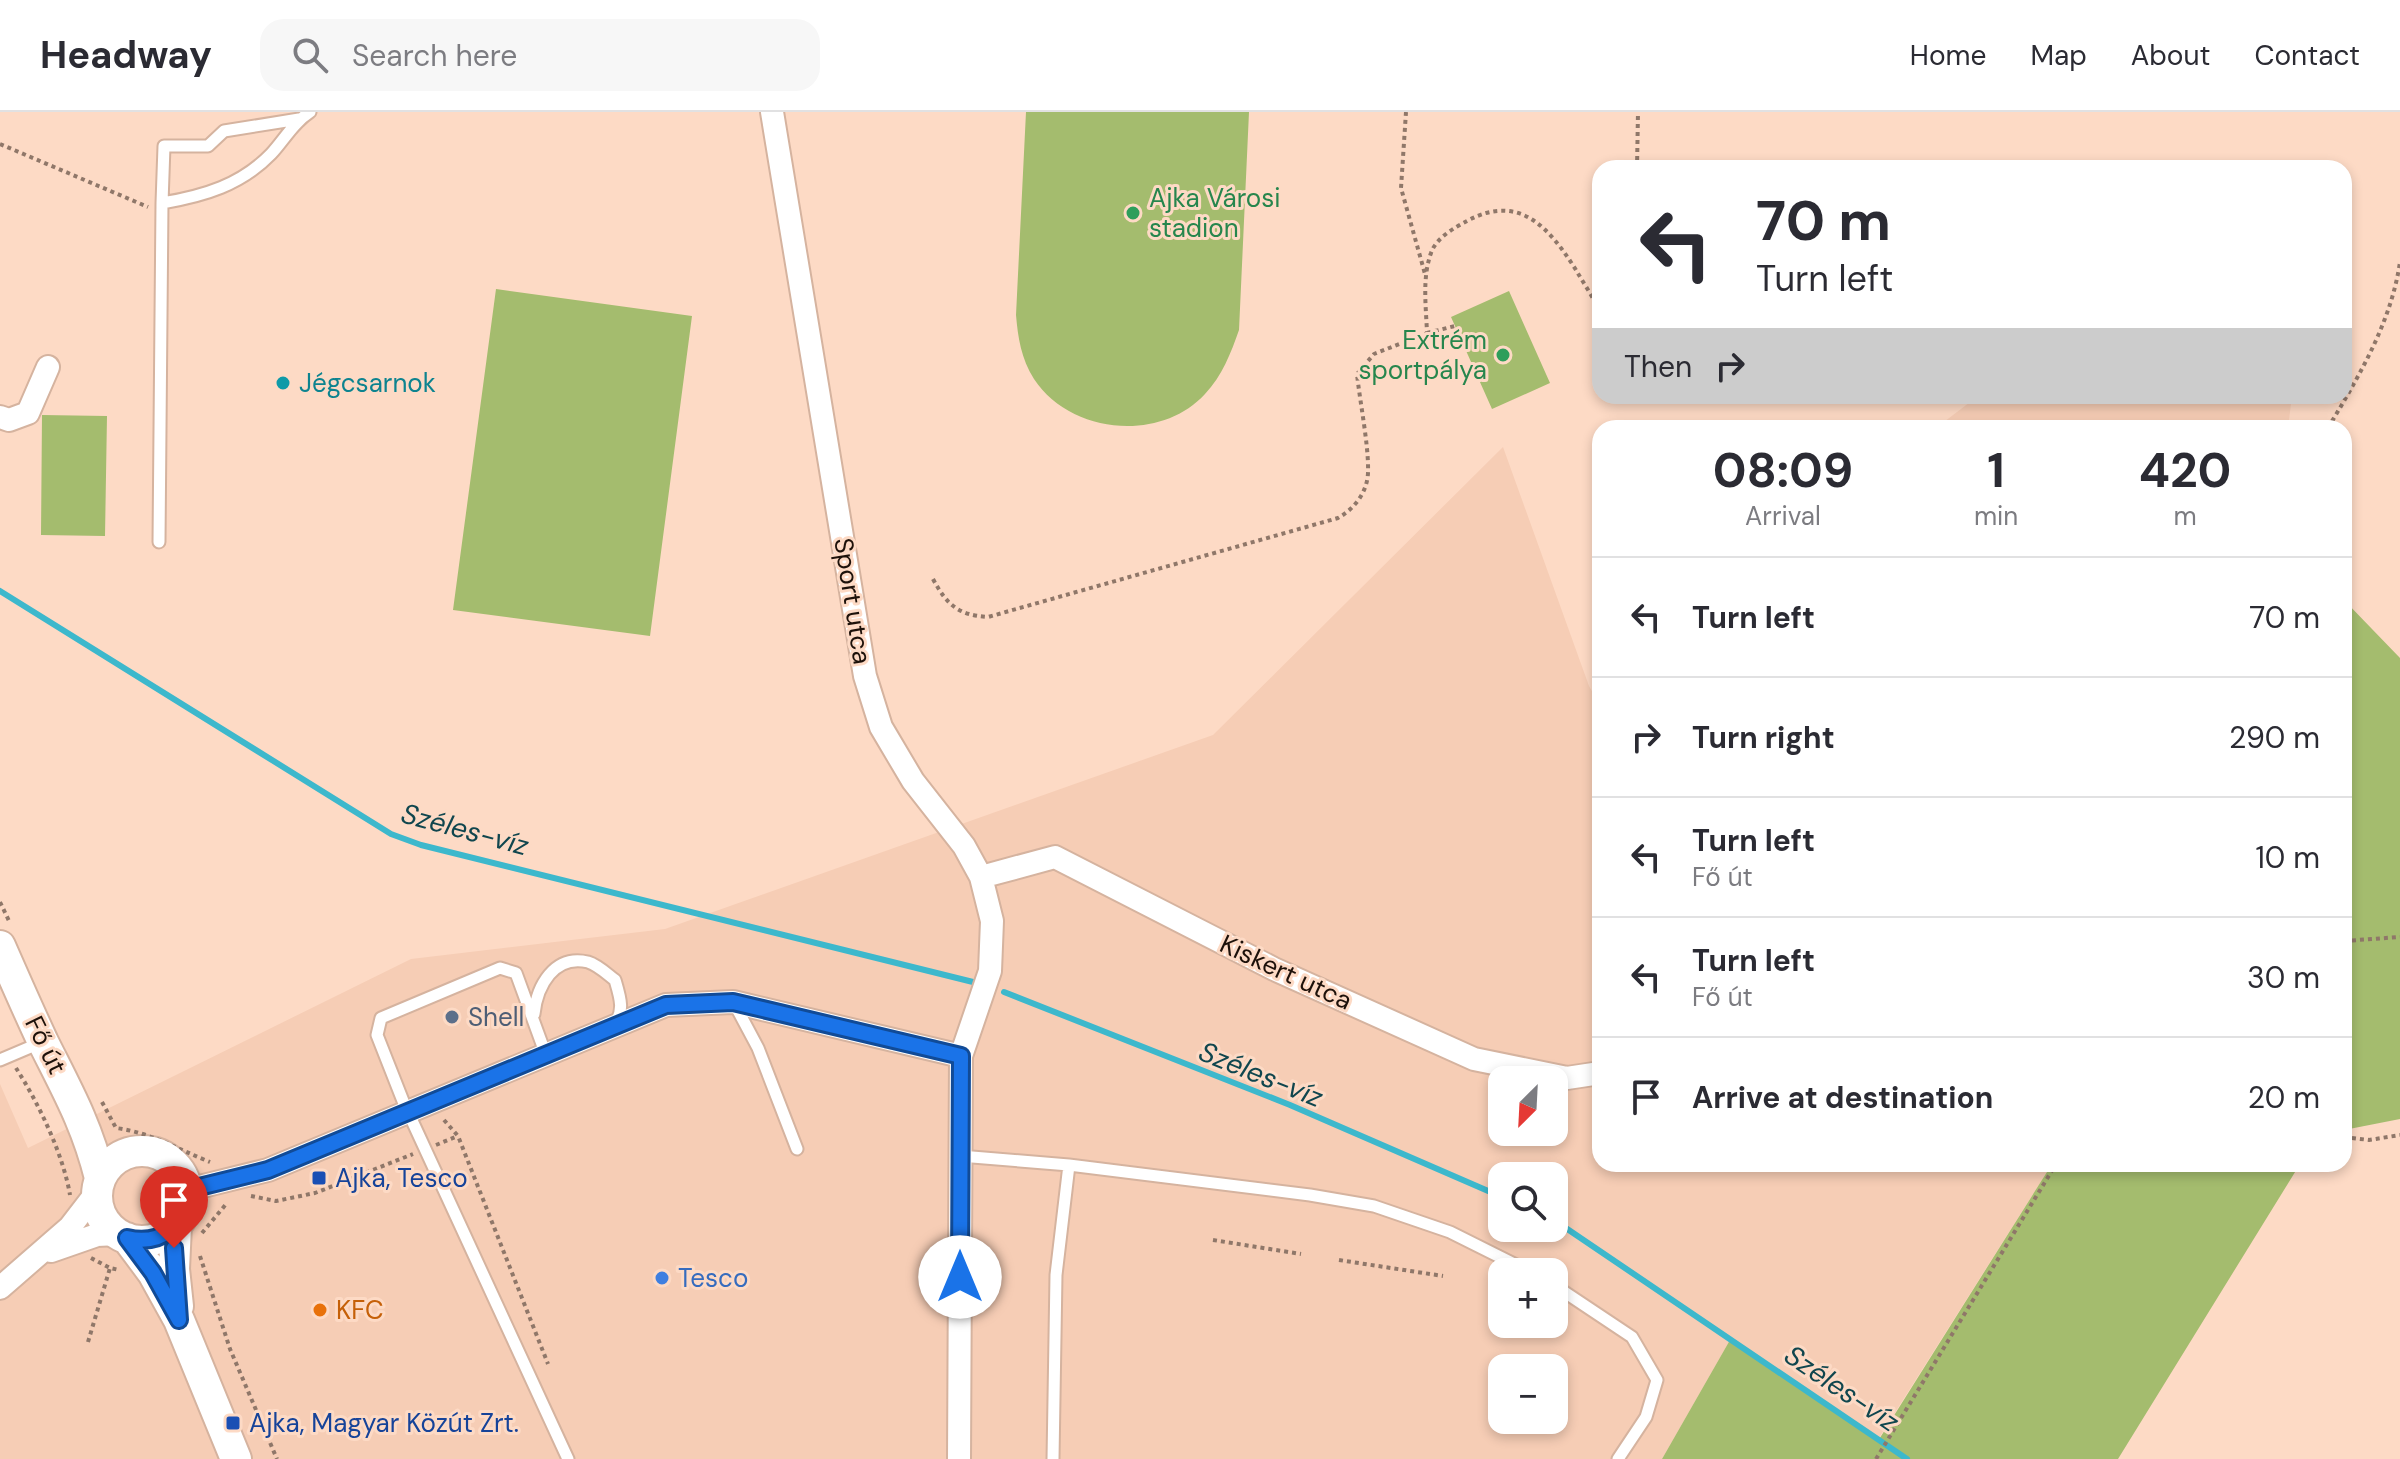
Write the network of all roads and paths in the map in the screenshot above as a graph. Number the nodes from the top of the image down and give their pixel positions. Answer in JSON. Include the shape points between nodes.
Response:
{"nodes":[{"id":1,"x":310,"y":112,"type":"edge"},
{"id":2,"x":772,"y":112,"type":"edge"},
{"id":3,"x":1406,"y":112,"type":"edge"},
{"id":4,"x":1638,"y":112,"type":"edge"},
{"id":5,"x":299,"y":119,"type":"junction"},
{"id":6,"x":0,"y":144,"type":"edge"},
{"id":7,"x":1637,"y":160,"type":"edge"},
{"id":8,"x":162,"y":208,"type":"junction"},
{"id":9,"x":2400,"y":262,"type":"edge"},
{"id":10,"x":1425,"y":277,"type":"junction"},
{"id":11,"x":1592,"y":299,"type":"edge"},
{"id":12,"x":1455,"y":326,"type":"dead end"},
{"id":13,"x":1427,"y":333,"type":"junction"},
{"id":14,"x":48,"y":367,"type":"dead end"},
{"id":15,"x":2352,"y":388,"type":"edge"},
{"id":16,"x":0,"y":417,"type":"edge"},
{"id":17,"x":159,"y":542,"type":"dead end"},
{"id":18,"x":933,"y":579,"type":"dead end"},
{"id":19,"x":981,"y":877,"type":"junction"},
{"id":20,"x":2400,"y":937,"type":"edge"},
{"id":21,"x":2352,"y":940,"type":"edge"},
{"id":22,"x":0,"y":946,"type":"edge"},
{"id":23,"x":733,"y":1002,"type":"junction"},
{"id":24,"x":533,"y":1018,"type":"junction"},
{"id":25,"x":613,"y":1027,"type":"junction"},
{"id":26,"x":43,"y":1041,"type":"junction"},
{"id":27,"x":546,"y":1055,"type":"junction"},
{"id":28,"x":961,"y":1056,"type":"junction"},
{"id":29,"x":4,"y":1058,"type":"edge"},
{"id":30,"x":1592,"y":1074,"type":"edge"},
{"id":31,"x":74,"y":1099,"type":"junction"},
{"id":32,"x":429,"y":1103,"type":"junction"},
{"id":33,"x":408,"y":1112,"type":"junction"},
{"id":34,"x":2400,"y":1135,"type":"edge"},
{"id":35,"x":458,"y":1136,"type":"junction"},
{"id":36,"x":2352,"y":1138,"type":"edge"},
{"id":37,"x":426,"y":1149,"type":"junction"},
{"id":38,"x":797,"y":1149,"type":"dead end"},
{"id":39,"x":137,"y":1150,"type":"junction"},
{"id":40,"x":960,"y":1156,"type":"junction"},
{"id":41,"x":1069,"y":1165,"type":"junction"},
{"id":42,"x":2051,"y":1172,"type":"edge"},
{"id":43,"x":98,"y":1185,"type":"junction"},
{"id":44,"x":187,"y":1190,"type":"junction"},
{"id":45,"x":235,"y":1193,"type":"dead end"},
{"id":46,"x":249,"y":1196,"type":"dead end"},
{"id":47,"x":67,"y":1204,"type":"dead end"},
{"id":48,"x":123,"y":1236,"type":"junction"},
{"id":49,"x":191,"y":1236,"type":"junction"},
{"id":50,"x":1213,"y":1240,"type":"dead end"},
{"id":51,"x":42,"y":1254,"type":"junction"},
{"id":52,"x":1301,"y":1254,"type":"dead end"},
{"id":53,"x":91,"y":1258,"type":"dead end"},
{"id":54,"x":1502,"y":1258,"type":"edge"},
{"id":55,"x":1339,"y":1260,"type":"dead end"},
{"id":56,"x":110,"y":1268,"type":"junction"},
{"id":57,"x":121,"y":1270,"type":"dead end"},
{"id":58,"x":1443,"y":1276,"type":"dead end"},
{"id":59,"x":0,"y":1288,"type":"edge"},
{"id":60,"x":1568,"y":1294,"type":"edge"},
{"id":61,"x":179,"y":1320,"type":"junction"},
{"id":62,"x":88,"y":1342,"type":"dead end"},
{"id":63,"x":548,"y":1364,"type":"dead end"},
{"id":64,"x":236,"y":1459,"type":"edge"},
{"id":65,"x":277,"y":1459,"type":"edge"},
{"id":66,"x":568,"y":1459,"type":"edge"},
{"id":67,"x":959,"y":1459,"type":"edge"},
{"id":68,"x":1053,"y":1459,"type":"edge"},
{"id":69,"x":1618,"y":1459,"type":"edge"},
{"id":70,"x":1876,"y":1459,"type":"edge"}],
"edges":[{"from":1,"to":5,"type":"lane"},
{"from":2,"to":19,"type":"street","name":"Sport utca","via":[[865,676],[881,727]]},
{"from":3,"to":10,"type":"path","via":[[1401,188]]},
{"from":4,"to":7,"type":"path"},
{"from":5,"to":8,"type":"lane","via":[[270,155],[234,184]]},
{"from":5,"to":8,"type":"lane","via":[[224,131],[208,146],[164,146]]},
{"from":6,"to":8,"type":"path"},
{"from":8,"to":17,"type":"lane"},
{"from":9,"to":15,"type":"path","via":[[2385,322]]},
{"from":10,"to":11,"type":"path","via":[[1432,249],[1450,230],[1478,215],[1511,211],[1536,219],[1561,247]]},
{"from":10,"to":13,"type":"path"},
{"from":12,"to":13,"type":"path"},
{"from":13,"to":18,"type":"path","via":[[1374,354],[1357,374],[1368,475],[1352,510],[1338,518],[988,617],[966,615],[943,598]]},
{"from":14,"to":16,"type":"street","via":[[28,413],[9,420]]},
{"from":19,"to":28,"type":"street","name":"Sport utca","via":[[992,921],[990,971]]},
{"from":19,"to":30,"type":"street","name":"Kiskert utca","via":[[1055,857],[1274,969],[1474,1059],[1567,1078]]},
{"from":20,"to":21,"type":"path"},
{"from":22,"to":26,"type":"main road","name":"Fő út"},
{"from":23,"to":25,"type":"street","via":[[666,1005]]},
{"from":23,"to":28,"type":"street"},
{"from":23,"to":38,"type":"lane","via":[[758,1048]]},
{"from":24,"to":25,"type":"lane","via":[[540,985],[550,971],[588,962],[615,980],[621,1001]]},
{"from":24,"to":27,"type":"lane"},
{"from":24,"to":33,"type":"lane","via":[[516,973],[500,968],[381,1018],[377,1035]]},
{"from":25,"to":27,"type":"street"},
{"from":26,"to":29,"type":"lane"},
{"from":26,"to":31,"type":"main road","name":"Fő út"},
{"from":27,"to":32,"type":"street"},
{"from":28,"to":40,"type":"street","name":"Sport utca"},
{"from":29,"to":47,"type":"path","via":[[30,1089],[63,1164]]},
{"from":31,"to":39,"type":"main road","name":"Fő út"},
{"from":31,"to":43,"type":"main road","name":"Fő út","via":[[88,1132]]},
{"from":32,"to":33,"type":"street"},
{"from":32,"to":35,"type":"path"},
{"from":33,"to":37,"type":"lane"},
{"from":33,"to":44,"type":"street","via":[[268,1170]]},
{"from":34,"to":36,"type":"path"},
{"from":35,"to":37,"type":"path"},
{"from":35,"to":63,"type":"path"},
{"from":37,"to":46,"type":"path","via":[[315,1193],[276,1201]]},
{"from":37,"to":66,"type":"lane"},
{"from":39,"to":43,"type":"main road","via":[[115,1159]]},
{"from":39,"to":44,"type":"main road","via":[[167,1158]]},
{"from":40,"to":41,"type":"lane"},
{"from":40,"to":67,"type":"street","name":"Sport utca"},
{"from":41,"to":54,"type":"lane","via":[[1374,1206],[1450,1232]]},
{"from":41,"to":68,"type":"lane","via":[[1056,1275]]},
{"from":42,"to":70,"type":"path"},
{"from":43,"to":48,"type":"main road","via":[[104,1221]]},
{"from":43,"to":51,"type":"street","via":[[70,1227]]},
{"from":44,"to":49,"type":"main road"},
{"from":45,"to":49,"type":"path"},
{"from":48,"to":49,"type":"main road","via":[[138,1241]]},
{"from":48,"to":51,"type":"street","via":[[97,1235]]},
{"from":48,"to":61,"type":"main road","via":[[153,1273]]},
{"from":49,"to":61,"type":"main road","via":[[174,1269]]},
{"from":49,"to":65,"type":"path","via":[[230,1349]]},
{"from":50,"to":52,"type":"path"},
{"from":51,"to":59,"type":"street"},
{"from":53,"to":56,"type":"path"},
{"from":55,"to":58,"type":"path"},
{"from":56,"to":57,"type":"path"},
{"from":56,"to":62,"type":"path"},
{"from":60,"to":69,"type":"lane","via":[[1632,1337],[1657,1380],[1646,1417]]},
{"from":61,"to":64,"type":"main road"}]}
